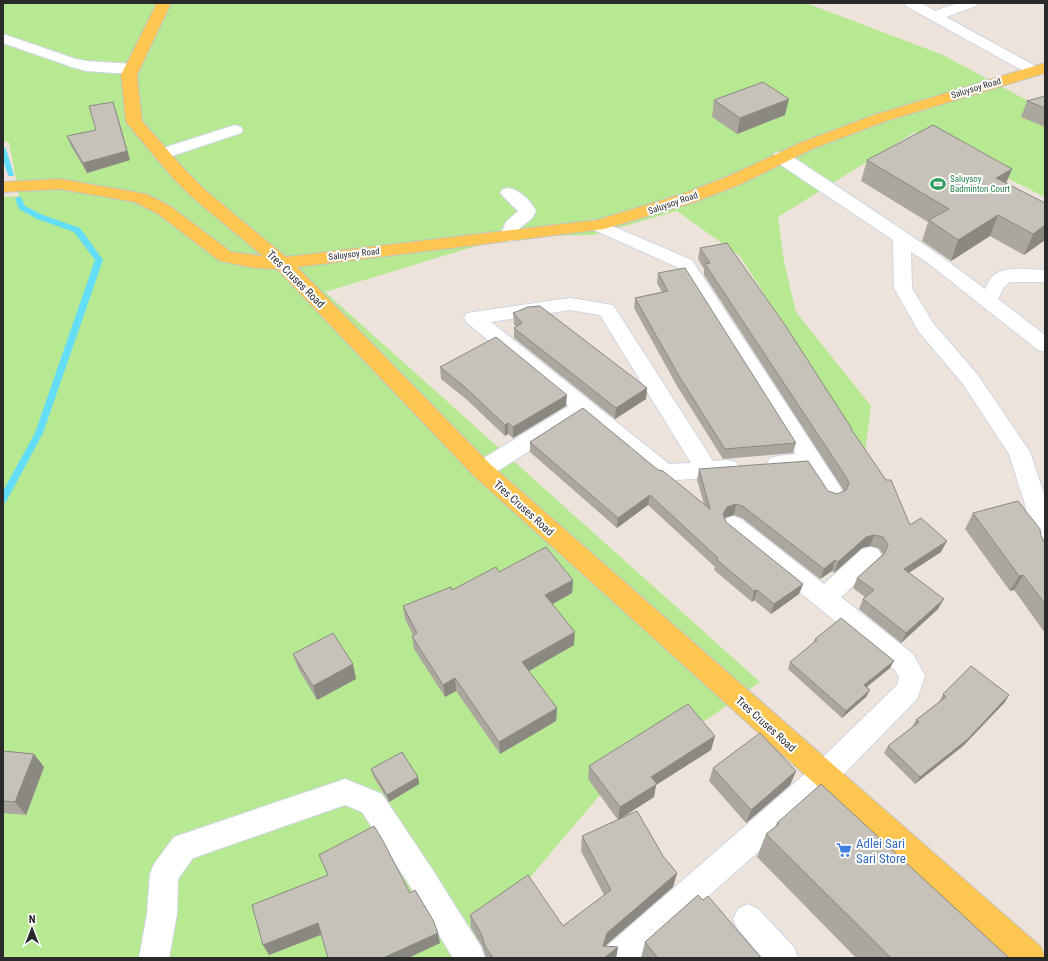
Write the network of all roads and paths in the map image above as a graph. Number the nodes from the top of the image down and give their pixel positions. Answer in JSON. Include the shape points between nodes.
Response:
{"nodes":[{"id":1,"x":164,"y":3,"type":"edge"},
{"id":2,"x":911,"y":3,"type":"edge"},
{"id":3,"x":971,"y":3,"type":"edge"},
{"id":4,"x":934,"y":16,"type":"junction"},
{"id":5,"x":3,"y":38,"type":"edge"},
{"id":6,"x":132,"y":69,"type":"junction"},
{"id":7,"x":1039,"y":70,"type":"edge"},
{"id":8,"x":235,"y":130,"type":"dead end"},
{"id":9,"x":163,"y":154,"type":"junction"},
{"id":10,"x":782,"y":157,"type":"junction"},
{"id":11,"x":3,"y":187,"type":"edge"},
{"id":12,"x":509,"y":193,"type":"dead end"},
{"id":13,"x":598,"y":224,"type":"junction"},
{"id":14,"x":509,"y":236,"type":"junction"},
{"id":15,"x":902,"y":237,"type":"junction"},
{"id":16,"x":282,"y":263,"type":"junction"},
{"id":17,"x":1045,"y":276,"type":"edge"},
{"id":18,"x":988,"y":301,"type":"junction"},
{"id":19,"x":1045,"y":345,"type":"edge"},
{"id":20,"x":583,"y":406,"type":"junction"},
{"id":21,"x":812,"y":461,"type":"junction"},
{"id":22,"x":482,"y":470,"type":"junction"},
{"id":23,"x":707,"y":470,"type":"junction"},
{"id":24,"x":833,"y":494,"type":"edge"},
{"id":25,"x":733,"y":525,"type":"dead end"},
{"id":26,"x":1045,"y":551,"type":"edge"},
{"id":27,"x":870,"y":556,"type":"dead end"},
{"id":28,"x":824,"y":598,"type":"junction"},
{"id":29,"x":824,"y":775,"type":"junction"},
{"id":30,"x":748,"y":919,"type":"dead end"},
{"id":31,"x":154,"y":958,"type":"edge"},
{"id":32,"x":470,"y":958,"type":"edge"},
{"id":33,"x":617,"y":958,"type":"edge"},
{"id":34,"x":783,"y":958,"type":"edge"},
{"id":35,"x":1030,"y":958,"type":"edge"}],
"edges":[{"from":1,"to":6,"type":"main road","name":"Tres Cruses Road"},
{"from":2,"to":4,"type":"street"},
{"from":3,"to":4,"type":"street"},
{"from":4,"to":7,"type":"street"},
{"from":5,"to":6,"type":"street","via":[[72,63]]},
{"from":6,"to":9,"type":"main road","name":"Tres Cruses Road","via":[[129,75],[134,122]]},
{"from":7,"to":10,"type":"main road","name":"Saluysoy Road","via":[[880,118]]},
{"from":8,"to":9,"type":"street"},
{"from":9,"to":16,"type":"main road","name":"Tres Cruses Road","via":[[199,194]]},
{"from":10,"to":13,"type":"main road","name":"Saluysoy Road","via":[[735,180],[689,198]]},
{"from":10,"to":15,"type":"street"},
{"from":11,"to":16,"type":"main road","name":"Saluysoy Road","via":[[60,184],[140,198],[164,210],[226,257]]},
{"from":12,"to":14,"type":"street","via":[[524,205],[526,214],[512,226]]},
{"from":13,"to":14,"type":"main road","name":"Saluysoy Road"},
{"from":13,"to":21,"type":"street","via":[[686,264]]},
{"from":14,"to":16,"type":"main road","name":"Saluysoy Road"},
{"from":15,"to":18,"type":"street"},
{"from":15,"to":26,"type":"street","via":[[903,288],[926,327],[970,379],[1019,452],[1036,504]]},
{"from":16,"to":22,"type":"main road","name":"Tres Cruses Road"},
{"from":17,"to":18,"type":"street","via":[[1004,277],[997,283]]},
{"from":18,"to":19,"type":"street"},
{"from":20,"to":22,"type":"street"},
{"from":20,"to":23,"type":"street","via":[[665,473]]},
{"from":20,"to":23,"type":"street","via":[[474,318],[570,304],[606,310]]},
{"from":21,"to":23,"type":"street"},
{"from":21,"to":24,"type":"street"},
{"from":22,"to":29,"type":"main road","name":"Tres Cruses Road"},
{"from":25,"to":28,"type":"street"},
{"from":27,"to":28,"type":"street"},
{"from":28,"to":29,"type":"street","via":[[904,662],[912,676],[908,691]]},
{"from":29,"to":33,"type":"street"},
{"from":29,"to":35,"type":"main road","name":"Tres Cruses Road"},
{"from":30,"to":34,"type":"street"},
{"from":31,"to":32,"type":"street","via":[[162,914],[164,874],[184,847],[345,792],[372,803]]}]}
